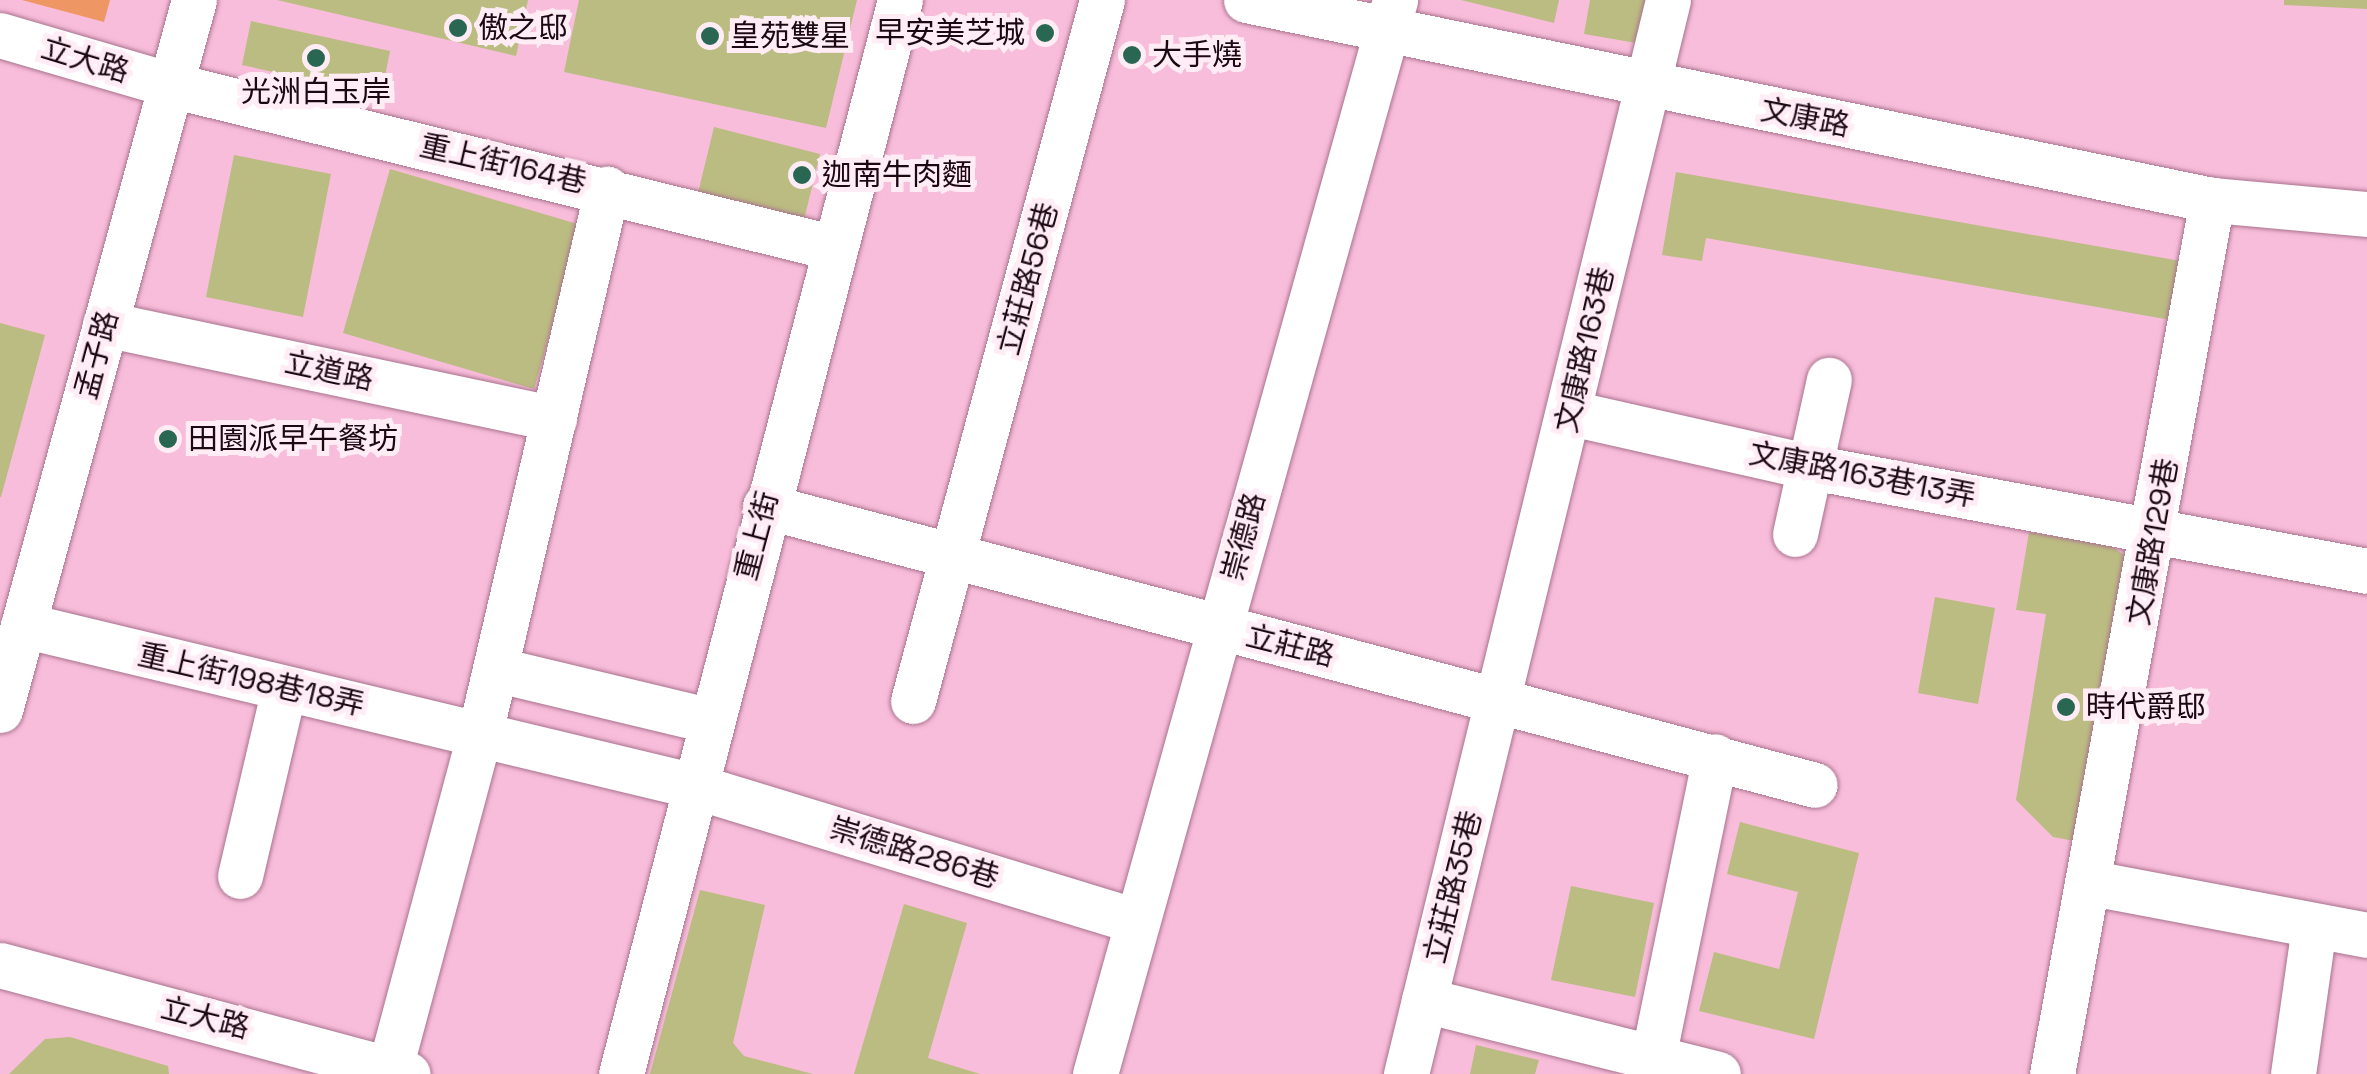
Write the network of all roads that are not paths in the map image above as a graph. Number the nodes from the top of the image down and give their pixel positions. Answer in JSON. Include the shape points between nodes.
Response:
{"nodes":[{"id":1,"x":194,"y":0,"type":"edge"},
{"id":2,"x":900,"y":0,"type":"edge"},
{"id":3,"x":1102,"y":0,"type":"edge"},
{"id":4,"x":1246,"y":0,"type":"edge"},
{"id":5,"x":1668,"y":0,"type":"edge"},
{"id":6,"x":1389,"y":15,"type":"edge"},
{"id":7,"x":0,"y":35,"type":"edge"},
{"id":8,"x":170,"y":85,"type":"junction"},
{"id":9,"x":1647,"y":87,"type":"junction"},
{"id":10,"x":607,"y":189,"type":"junction"},
{"id":11,"x":2212,"y":200,"type":"junction"},
{"id":12,"x":2367,"y":214,"type":"edge"},
{"id":13,"x":834,"y":248,"type":"junction"},
{"id":14,"x":105,"y":324,"type":"junction"},
{"id":15,"x":1829,"y":380,"type":"dead end"},
{"id":16,"x":1571,"y":413,"type":"junction"},
{"id":17,"x":554,"y":418,"type":"junction"},
{"id":18,"x":1812,"y":466,"type":"junction"},
{"id":19,"x":765,"y":506,"type":"junction"},
{"id":20,"x":2155,"y":531,"type":"junction"},
{"id":21,"x":1795,"y":534,"type":"dead end"},
{"id":22,"x":954,"y":559,"type":"junction"},
{"id":23,"x":2367,"y":571,"type":"edge"},
{"id":24,"x":23,"y":624,"type":"junction"},
{"id":25,"x":1218,"y":628,"type":"junction"},
{"id":26,"x":495,"y":669,"type":"junction"},
{"id":27,"x":284,"y":688,"type":"junction"},
{"id":28,"x":1500,"y":700,"type":"junction"},
{"id":29,"x":912,"y":701,"type":"dead end"},
{"id":30,"x":0,"y":710,"type":"edge"},
{"id":31,"x":708,"y":720,"type":"junction"},
{"id":32,"x":480,"y":733,"type":"junction"},
{"id":33,"x":1716,"y":756,"type":"junction"},
{"id":34,"x":1815,"y":784,"type":"dead end"},
{"id":35,"x":692,"y":785,"type":"junction"},
{"id":36,"x":240,"y":876,"type":"dead end"},
{"id":37,"x":2092,"y":883,"type":"junction"},
{"id":38,"x":1137,"y":921,"type":"junction"},
{"id":39,"x":2314,"y":926,"type":"junction"},
{"id":40,"x":2367,"y":935,"type":"edge"},
{"id":41,"x":0,"y":965,"type":"edge"},
{"id":42,"x":1424,"y":1000,"type":"junction"},
{"id":43,"x":1653,"y":1058,"type":"junction"},
{"id":44,"x":331,"y":1062,"type":"edge"},
{"id":45,"x":399,"y":1071,"type":"edge"},
{"id":46,"x":620,"y":1074,"type":"edge"},
{"id":47,"x":1095,"y":1074,"type":"edge"},
{"id":48,"x":1406,"y":1074,"type":"edge"},
{"id":49,"x":1718,"y":1074,"type":"edge"},
{"id":50,"x":2052,"y":1074,"type":"edge"},
{"id":51,"x":2293,"y":1074,"type":"edge"}],
"edges":[{"from":1,"to":8,"type":"street","name":"孟子路"},
{"from":2,"to":13,"type":"street","name":"重上街"},
{"from":3,"to":22,"type":"street","name":"立莊路56巷"},
{"from":4,"to":6,"type":"street","name":"文康路"},
{"from":5,"to":9,"type":"street","name":"文康路163巷"},
{"from":6,"to":9,"type":"street","name":"文康路"},
{"from":6,"to":25,"type":"street","name":"崇德路"},
{"from":7,"to":8,"type":"street","name":"立大路"},
{"from":8,"to":10,"type":"street","name":"重上街164巷"},
{"from":8,"to":14,"type":"street","name":"孟子路"},
{"from":9,"to":11,"type":"street","name":"文康路"},
{"from":9,"to":16,"type":"street","name":"文康路163巷"},
{"from":10,"to":13,"type":"street","name":"重上街164巷"},
{"from":10,"to":17,"type":"street"},
{"from":11,"to":12,"type":"street","name":"文康路"},
{"from":11,"to":20,"type":"street","name":"文康路129巷"},
{"from":13,"to":19,"type":"street","name":"重上街"},
{"from":14,"to":17,"type":"street","name":"立道路"},
{"from":14,"to":24,"type":"street","name":"孟子路"},
{"from":15,"to":18,"type":"street"},
{"from":16,"to":18,"type":"street","name":"文康路163巷13弄"},
{"from":16,"to":28,"type":"street","name":"文康路163巷"},
{"from":17,"to":26,"type":"street"},
{"from":18,"to":20,"type":"street","name":"文康路163巷13弄"},
{"from":18,"to":21,"type":"street"},
{"from":19,"to":22,"type":"street","name":"立莊路"},
{"from":19,"to":31,"type":"street","name":"重上街"},
{"from":20,"to":23,"type":"street","name":"文康路163巷13弄"},
{"from":20,"to":37,"type":"street","name":"文康路129巷"},
{"from":22,"to":25,"type":"street","name":"立莊路"},
{"from":22,"to":29,"type":"street","name":"立莊路56巷"},
{"from":24,"to":27,"type":"street","name":"重上街198巷18弄"},
{"from":24,"to":30,"type":"street","name":"孟子路"},
{"from":25,"to":28,"type":"street","name":"立莊路"},
{"from":25,"to":38,"type":"street","name":"崇德路"},
{"from":26,"to":31,"type":"street"},
{"from":26,"to":32,"type":"street"},
{"from":27,"to":32,"type":"street","name":"重上街198巷18弄"},
{"from":27,"to":36,"type":"street"},
{"from":28,"to":33,"type":"street","name":"立莊路"},
{"from":28,"to":42,"type":"street","name":"立莊路35巷"},
{"from":31,"to":35,"type":"street","name":"重上街"},
{"from":32,"to":35,"type":"street","name":"重上街198巷18弄"},
{"from":32,"to":45,"type":"street"},
{"from":33,"to":34,"type":"street","name":"立莊路"},
{"from":33,"to":43,"type":"street"},
{"from":35,"to":38,"type":"street","name":"崇德路286巷"},
{"from":35,"to":46,"type":"street","name":"重上街"},
{"from":37,"to":39,"type":"street"},
{"from":37,"to":50,"type":"street","name":"文康路129巷"},
{"from":38,"to":47,"type":"street","name":"崇德路"},
{"from":39,"to":40,"type":"street"},
{"from":39,"to":51,"type":"street"},
{"from":41,"to":44,"type":"street","name":"立大路"},
{"from":42,"to":43,"type":"street"},
{"from":42,"to":48,"type":"street","name":"立莊路35巷"},
{"from":43,"to":49,"type":"street"},
{"from":44,"to":45,"type":"street","name":"立大路"}]}
